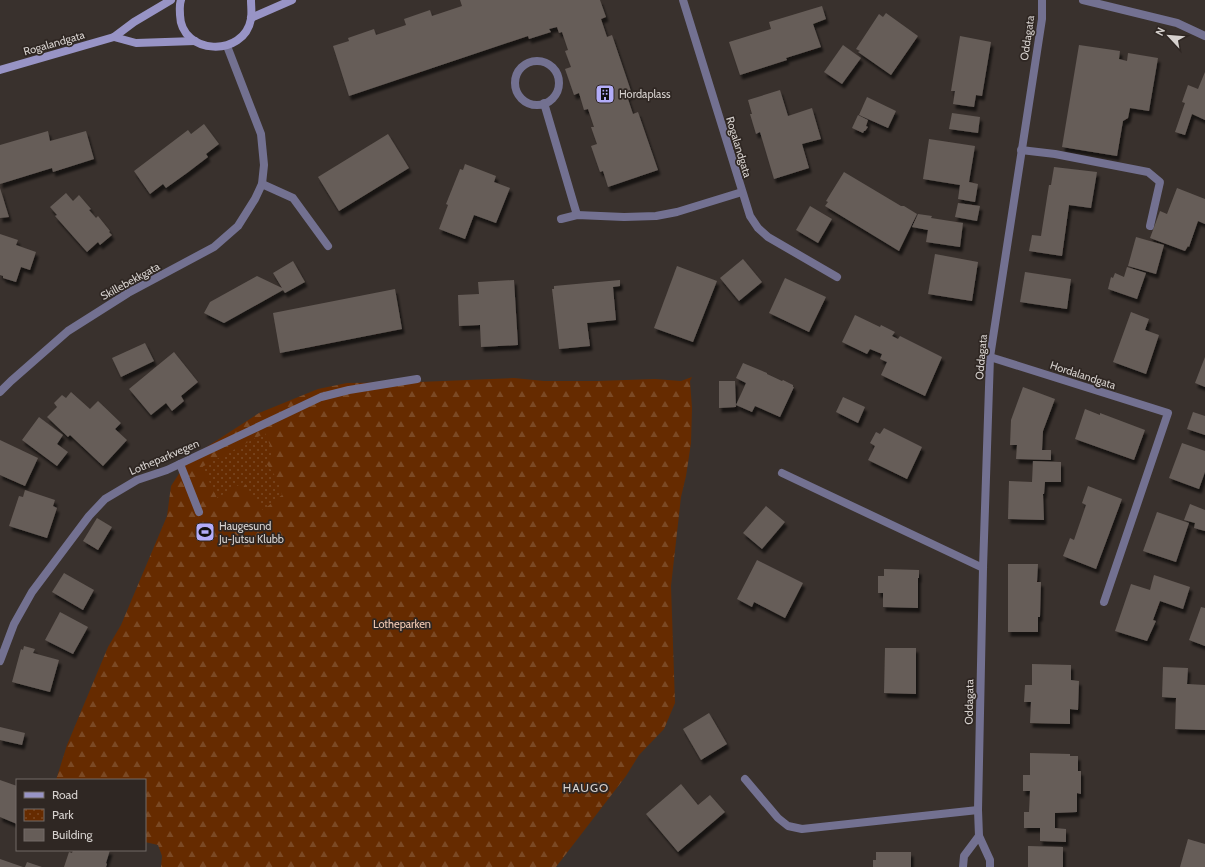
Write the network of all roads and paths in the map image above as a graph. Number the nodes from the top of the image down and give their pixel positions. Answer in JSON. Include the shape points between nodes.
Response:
{"nodes":[{"id":1,"x":171,"y":0,"type":"edge"},
{"id":2,"x":181,"y":0,"type":"edge"},
{"id":3,"x":251,"y":0,"type":"edge"},
{"id":4,"x":292,"y":0,"type":"edge"},
{"id":5,"x":683,"y":0,"type":"edge"},
{"id":6,"x":1042,"y":0,"type":"edge"},
{"id":7,"x":1083,"y":0,"type":"edge"},
{"id":8,"x":251,"y":18,"type":"junction"},
{"id":9,"x":1205,"y":36,"type":"edge"},
{"id":10,"x":114,"y":37,"type":"junction"},
{"id":11,"x":195,"y":42,"type":"junction"},
{"id":12,"x":227,"y":46,"type":"junction"},
{"id":13,"x":0,"y":70,"type":"edge"},
{"id":14,"x":544,"y":104,"type":"junction"},
{"id":15,"x":1022,"y":150,"type":"junction"},
{"id":16,"x":262,"y":184,"type":"junction"},
{"id":17,"x":742,"y":192,"type":"junction"},
{"id":18,"x":577,"y":215,"type":"junction"},
{"id":19,"x":561,"y":219,"type":"dead end"},
{"id":20,"x":1150,"y":226,"type":"dead end"},
{"id":21,"x":328,"y":246,"type":"dead end"},
{"id":22,"x":837,"y":278,"type":"dead end"},
{"id":23,"x":990,"y":357,"type":"junction"},
{"id":24,"x":417,"y":379,"type":"dead end"},
{"id":25,"x":0,"y":392,"type":"edge"},
{"id":26,"x":180,"y":464,"type":"junction"},
{"id":27,"x":782,"y":473,"type":"dead end"},
{"id":28,"x":199,"y":512,"type":"dead end"},
{"id":29,"x":983,"y":568,"type":"junction"},
{"id":30,"x":1104,"y":602,"type":"dead end"},
{"id":31,"x":0,"y":661,"type":"edge"},
{"id":32,"x":745,"y":779,"type":"dead end"},
{"id":33,"x":978,"y":810,"type":"junction"},
{"id":34,"x":979,"y":836,"type":"junction"},
{"id":35,"x":963,"y":867,"type":"edge"},
{"id":36,"x":990,"y":867,"type":"edge"}],
"edges":[{"from":1,"to":10,"type":"street","name":"Rogalandgata"},
{"from":2,"to":11,"type":"street","via":[[180,21]]},
{"from":3,"to":8,"type":"street"},
{"from":4,"to":8,"type":"street"},
{"from":5,"to":17,"type":"street","name":"Rogalandgata"},
{"from":6,"to":15,"type":"street","name":"Oddagata","via":[[1042,19]]},
{"from":7,"to":9,"type":"street","via":[[1177,23]]},
{"from":8,"to":12,"type":"street","via":[[247,30],[238,40]]},
{"from":10,"to":11,"type":"street","name":"Rogalandgata","via":[[136,42]]},
{"from":10,"to":13,"type":"street","name":"Rogalandgata"},
{"from":11,"to":12,"type":"street","name":"Rogalandgata","via":[[207,47]]},
{"from":12,"to":16,"type":"street","name":"Skillebekkgata","via":[[261,134],[264,165]]},
{"from":14,"to":14,"type":"street","via":[[556,94],[556,72],[542,61],[525,64],[515,76],[516,90],[529,104]]},
{"from":14,"to":18,"type":"street"},
{"from":15,"to":20,"type":"street","via":[[1148,172],[1160,182]]},
{"from":15,"to":23,"type":"street","name":"Oddagata"},
{"from":16,"to":21,"type":"street","via":[[293,198]]},
{"from":16,"to":25,"type":"street","name":"Skillebekkgata","via":[[238,226],[214,246],[128,293],[68,331]]},
{"from":17,"to":18,"type":"street","name":"Rogalandgata","via":[[656,216]]},
{"from":17,"to":22,"type":"street","via":[[750,216],[768,238]]},
{"from":18,"to":19,"type":"street","name":"Rogalandgata"},
{"from":23,"to":29,"type":"street","name":"Oddagata"},
{"from":23,"to":30,"type":"street","name":"Hordalandgata","via":[[1168,414]]},
{"from":24,"to":26,"type":"street","name":"Lotheparkvegen","via":[[321,397]]},
{"from":26,"to":28,"type":"street"},
{"from":26,"to":31,"type":"street","name":"Lotheparkvegen","via":[[137,480],[105,499],[89,516],[32,592],[14,624]]},
{"from":27,"to":29,"type":"street"},
{"from":29,"to":33,"type":"street","name":"Oddagata"},
{"from":32,"to":33,"type":"street","via":[[778,818],[788,826],[802,829]]},
{"from":33,"to":34,"type":"street","name":"Oddagata"},
{"from":34,"to":35,"type":"street","via":[[964,856]]},
{"from":34,"to":36,"type":"street","via":[[990,860]]}]}
